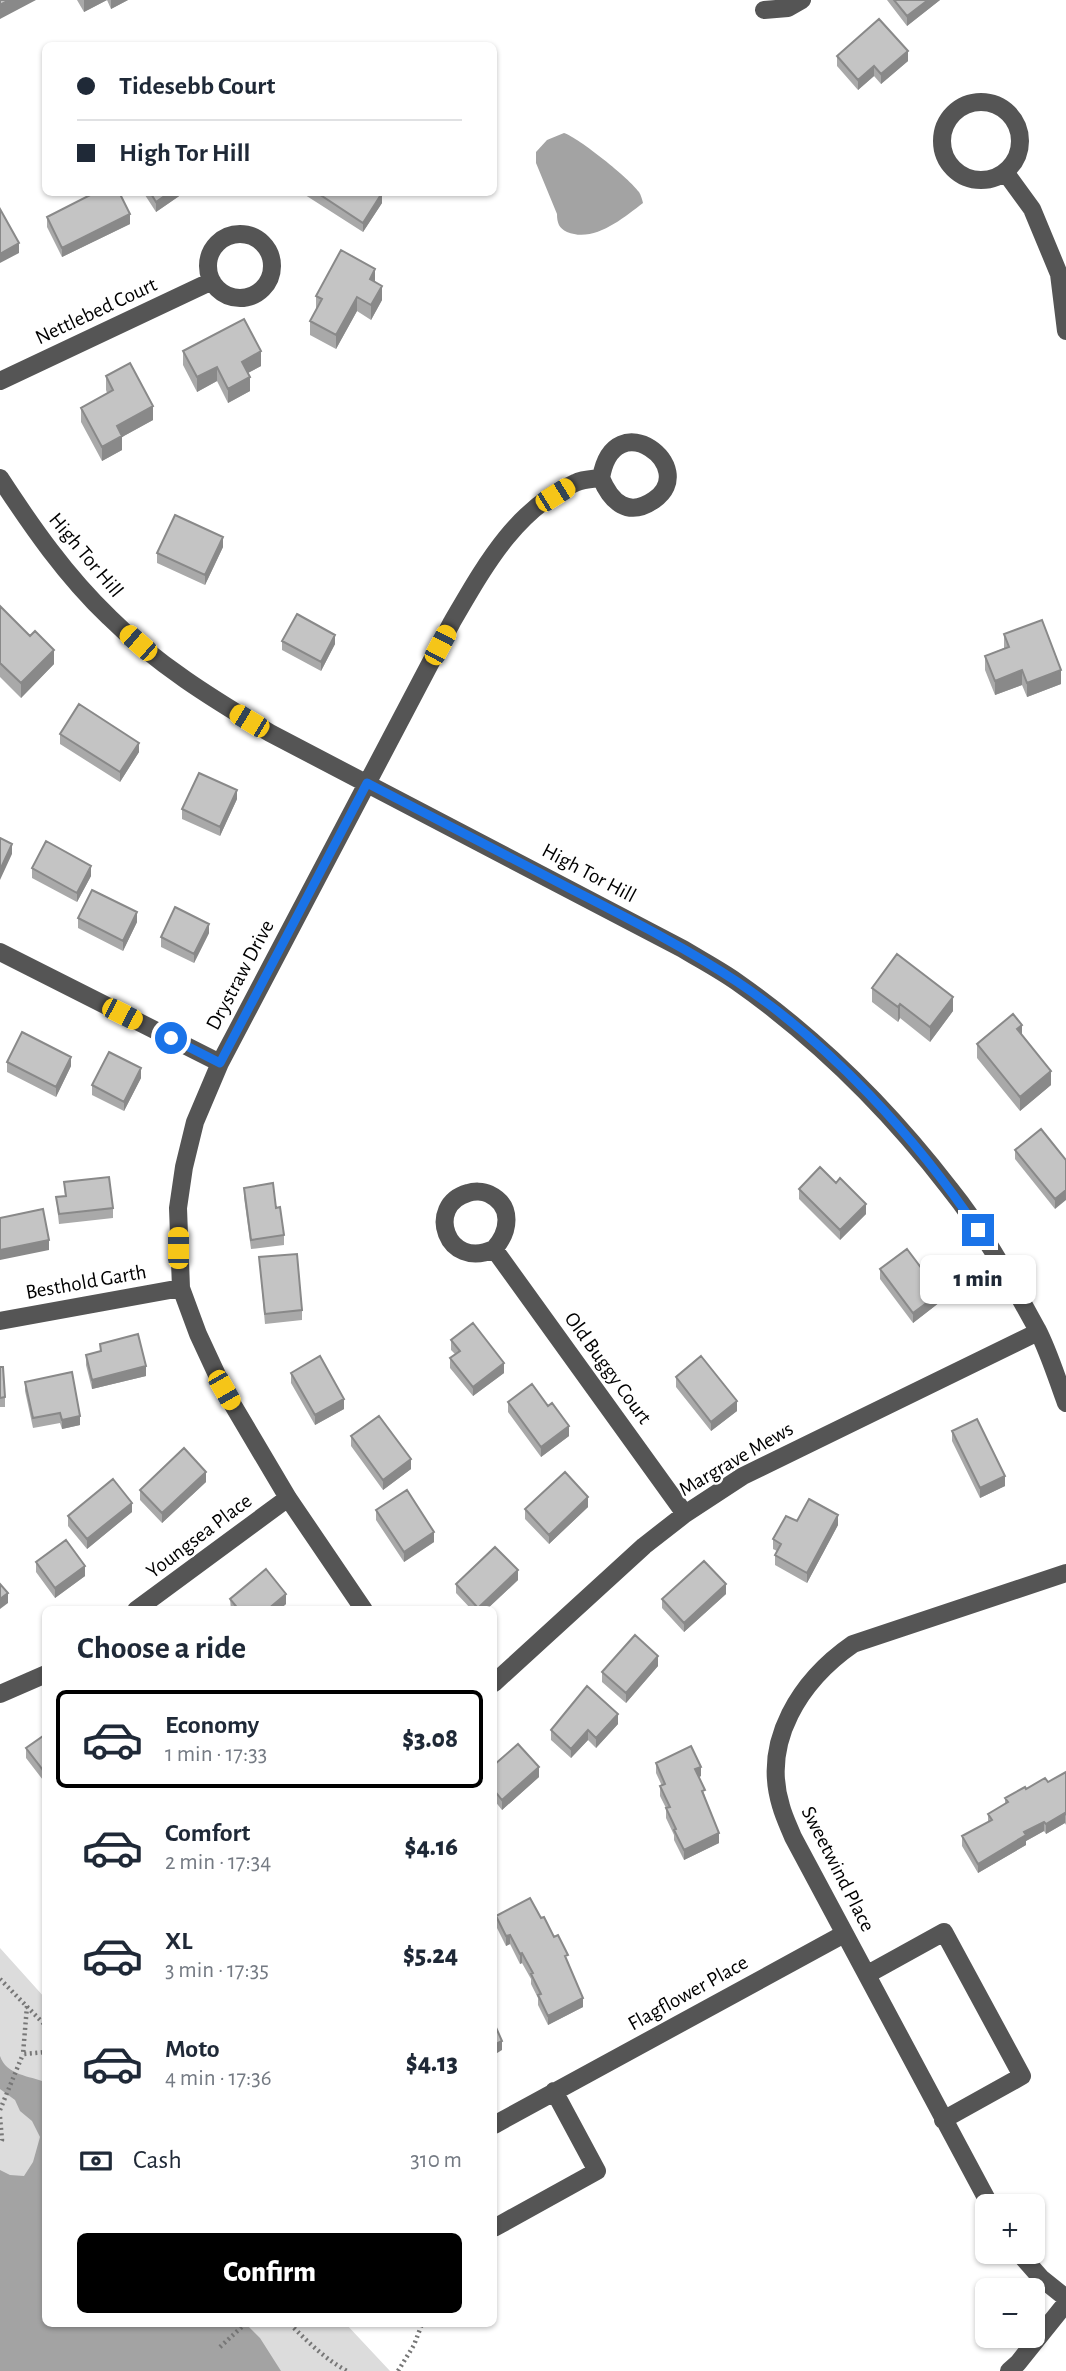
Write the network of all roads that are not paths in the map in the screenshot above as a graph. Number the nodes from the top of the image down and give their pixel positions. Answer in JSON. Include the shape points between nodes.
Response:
{"nodes":[{"id":1,"x":802,"y":0,"type":"edge"},
{"id":2,"x":764,"y":10,"type":"dead end"},
{"id":3,"x":1005,"y":172,"type":"junction"},
{"id":4,"x":212,"y":281,"type":"dead end"},
{"id":5,"x":1066,"y":331,"type":"edge"},
{"id":6,"x":0,"y":381,"type":"edge"},
{"id":7,"x":0,"y":478,"type":"edge"},
{"id":8,"x":601,"y":478,"type":"dead end"},
{"id":9,"x":367,"y":783,"type":"junction"},
{"id":10,"x":0,"y":952,"type":"edge"},
{"id":11,"x":220,"y":1063,"type":"junction"},
{"id":12,"x":494,"y":1249,"type":"dead end"},
{"id":13,"x":181,"y":1288,"type":"junction"},
{"id":14,"x":0,"y":1321,"type":"edge"},
{"id":15,"x":1038,"y":1332,"type":"junction"},
{"id":16,"x":1066,"y":1404,"type":"edge"},
{"id":17,"x":288,"y":1498,"type":"junction"},
{"id":18,"x":685,"y":1514,"type":"junction"},
{"id":19,"x":1066,"y":1573,"type":"edge"},
{"id":20,"x":141,"y":1606,"type":"edge"},
{"id":21,"x":361,"y":1606,"type":"edge"},
{"id":22,"x":42,"y":1676,"type":"edge"},
{"id":23,"x":497,"y":1680,"type":"edge"},
{"id":24,"x":0,"y":1695,"type":"edge"},
{"id":25,"x":844,"y":1934,"type":"junction"},
{"id":26,"x":868,"y":1974,"type":"junction"},
{"id":27,"x":554,"y":2091,"type":"junction"},
{"id":28,"x":943,"y":2120,"type":"junction"},
{"id":29,"x":497,"y":2123,"type":"edge"},
{"id":30,"x":983,"y":2194,"type":"edge"},
{"id":31,"x":497,"y":2226,"type":"edge"},
{"id":32,"x":1029,"y":2264,"type":"edge"},
{"id":33,"x":1066,"y":2298,"type":"edge"},
{"id":34,"x":1066,"y":2303,"type":"edge"},
{"id":35,"x":1009,"y":2371,"type":"edge"}],
"edges":[{"from":1,"to":2,"type":"street","via":[[788,8]]},
{"from":3,"to":3,"type":"street","via":[[974,179],[949,164],[943,135],[956,111],[981,101],[1007,110],[1020,135],[1020,149]]},
{"from":3,"to":5,"type":"street","via":[[1032,209],[1059,274]]},
{"from":4,"to":6,"type":"street","name":"Nettlebed Court"},
{"from":7,"to":9,"type":"street","name":"High Tor Hill","via":[[65,568],[108,617],[153,655],[270,733]]},
{"from":8,"to":9,"type":"street","name":"Drystraw Drive","via":[[576,482],[529,513],[505,538],[452,622]]},
{"from":9,"to":11,"type":"street","name":"Drystraw Drive"},
{"from":9,"to":15,"type":"street","name":"High Tor Hill","via":[[683,949],[736,981],[789,1022],[849,1074],[952,1190]]},
{"from":10,"to":11,"type":"street"},
{"from":11,"to":13,"type":"street","name":"Drystraw Drive","via":[[195,1122],[184,1167],[178,1208]]},
{"from":12,"to":18,"type":"street","name":"Old Buggy Court"},
{"from":13,"to":14,"type":"street","name":"Besthold Garth"},
{"from":13,"to":17,"type":"street","name":"Drystraw Drive","via":[[224,1390]]},
{"from":15,"to":16,"type":"street","name":"High Tor Hill"},
{"from":15,"to":18,"type":"street","name":"Margrave Mews","via":[[743,1476]]},
{"from":17,"to":20,"type":"street","name":"Youngsea Place"},
{"from":17,"to":21,"type":"street","name":"Drystraw Drive"},
{"from":18,"to":23,"type":"street","name":"Margrave Mews"},
{"from":19,"to":25,"type":"street","name":"Sweetwind Place","via":[[853,1644],[832,1659],[797,1698],[777,1751],[780,1805]]},
{"from":22,"to":24,"type":"street"},
{"from":25,"to":26,"type":"street","name":"Sweetwind Place"},
{"from":25,"to":27,"type":"street","name":"Flagflower Place"},
{"from":26,"to":28,"type":"street","name":"Sweetwind Place"},
{"from":26,"to":28,"type":"street","via":[[944,1932],[1023,2076]]},
{"from":27,"to":29,"type":"street","name":"Flagflower Place"},
{"from":27,"to":31,"type":"street","via":[[597,2171]]},
{"from":28,"to":30,"type":"street","name":"Sweetwind Place"},
{"from":32,"to":33,"type":"street"},
{"from":34,"to":35,"type":"street"}]}
